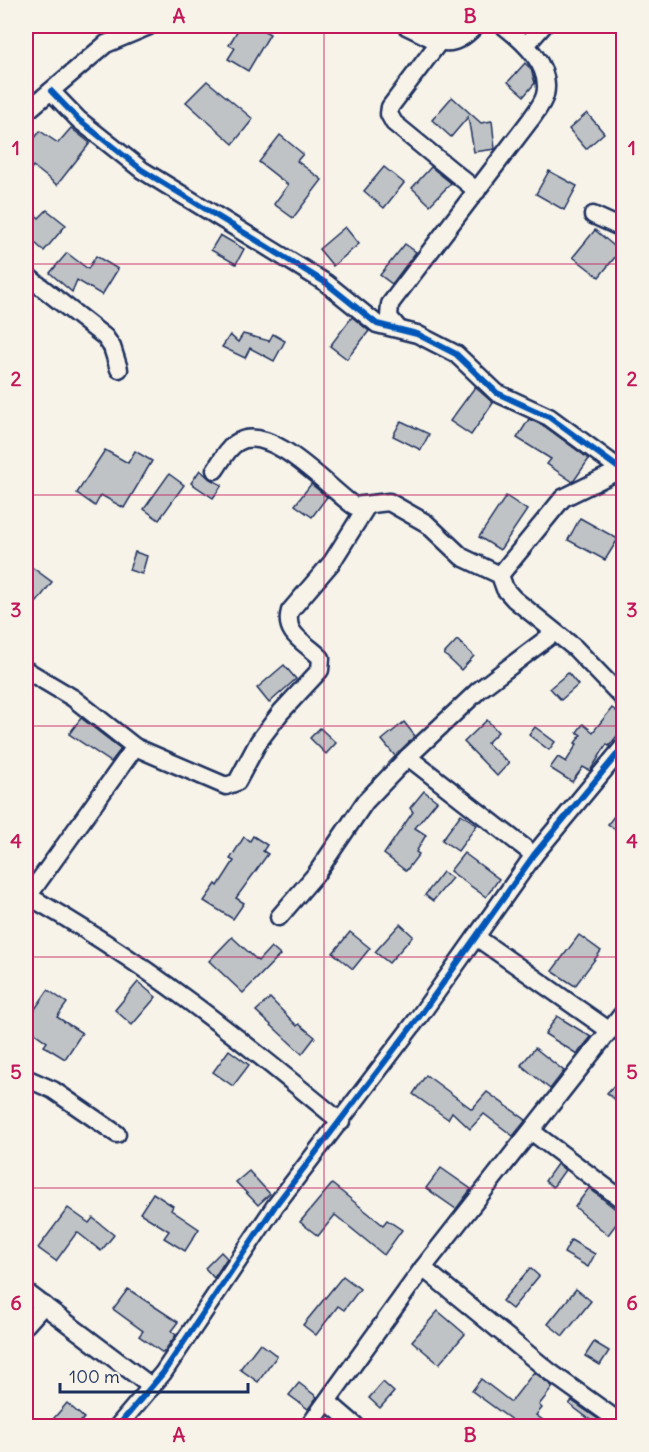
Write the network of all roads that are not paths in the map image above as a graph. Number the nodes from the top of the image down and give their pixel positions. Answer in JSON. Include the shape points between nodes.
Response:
{"nodes":[{"id":1,"x":149,"y":26,"type":"edge"},
{"id":2,"x":406,"y":26,"type":"edge"},
{"id":3,"x":475,"y":26,"type":"edge"},
{"id":4,"x":504,"y":26,"type":"edge"},
{"id":5,"x":543,"y":26,"type":"edge"},
{"id":6,"x":440,"y":41,"type":"junction"},
{"id":7,"x":527,"y":44,"type":"junction"},
{"id":8,"x":51,"y":91,"type":"junction"},
{"id":9,"x":26,"y":112,"type":"edge"},
{"id":10,"x":477,"y":191,"type":"junction"},
{"id":11,"x":593,"y":215,"type":"dead end"},
{"id":12,"x":624,"y":229,"type":"edge"},
{"id":13,"x":26,"y":275,"type":"edge"},
{"id":14,"x":398,"y":328,"type":"junction"},
{"id":15,"x":119,"y":369,"type":"dead end"},
{"id":16,"x":622,"y":468,"type":"edge"},
{"id":17,"x":215,"y":470,"type":"dead end"},
{"id":18,"x":367,"y":506,"type":"junction"},
{"id":19,"x":500,"y":575,"type":"junction"},
{"id":20,"x":554,"y":633,"type":"junction"},
{"id":21,"x":26,"y":670,"type":"edge"},
{"id":22,"x":624,"y":699,"type":"edge"},
{"id":23,"x":624,"y":746,"type":"edge"},
{"id":24,"x":135,"y":747,"type":"junction"},
{"id":25,"x":408,"y":757,"type":"junction"},
{"id":26,"x":534,"y":855,"type":"junction"},
{"id":27,"x":27,"y":898,"type":"edge"},
{"id":28,"x":279,"y":917,"type":"dead end"},
{"id":29,"x":476,"y":937,"type":"junction"},
{"id":30,"x":624,"y":1012,"type":"edge"},
{"id":31,"x":610,"y":1031,"type":"junction"},
{"id":32,"x":26,"y":1078,"type":"edge"},
{"id":33,"x":341,"y":1122,"type":"junction"},
{"id":34,"x":531,"y":1131,"type":"junction"},
{"id":35,"x":117,"y":1134,"type":"dead end"},
{"id":36,"x":624,"y":1201,"type":"edge"},
{"id":37,"x":423,"y":1268,"type":"junction"},
{"id":38,"x":26,"y":1292,"type":"edge"},
{"id":39,"x":44,"y":1305,"type":"junction"},
{"id":40,"x":26,"y":1325,"type":"edge"},
{"id":41,"x":152,"y":1387,"type":"junction"},
{"id":42,"x":328,"y":1402,"type":"junction"},
{"id":43,"x":624,"y":1425,"type":"edge"},
{"id":44,"x":118,"y":1426,"type":"edge"},
{"id":45,"x":309,"y":1426,"type":"edge"},
{"id":46,"x":356,"y":1426,"type":"edge"}],
"edges":[{"from":1,"to":8,"type":"street","via":[[106,44]]},
{"from":2,"to":6,"type":"street"},
{"from":3,"to":6,"type":"street","via":[[458,42]]},
{"from":4,"to":7,"type":"street"},
{"from":5,"to":7,"type":"street"},
{"from":6,"to":10,"type":"street","via":[[390,107],[389,114],[394,123]]},
{"from":7,"to":10,"type":"street","via":[[539,64],[546,84],[545,95]]},
{"from":8,"to":9,"type":"street"},
{"from":8,"to":14,"type":"street","via":[[79,120],[142,170],[326,283],[377,324]]},
{"from":10,"to":14,"type":"street","via":[[390,304],[388,317]]},
{"from":11,"to":12,"type":"street"},
{"from":13,"to":15,"type":"street","via":[[105,337]]},
{"from":14,"to":16,"type":"street","via":[[456,354],[491,389],[549,417]]},
{"from":16,"to":19,"type":"street","via":[[563,498]]},
{"from":17,"to":18,"type":"street","via":[[231,447],[243,439],[256,438],[301,460],[354,506]]},
{"from":18,"to":19,"type":"street","via":[[388,502],[402,509],[426,524],[462,557]]},
{"from":18,"to":24,"type":"street","via":[[332,562],[290,611],[291,632],[321,658],[320,670],[259,741],[237,782],[226,786]]},
{"from":19,"to":20,"type":"street","via":[[505,589]]},
{"from":20,"to":22,"type":"street","via":[[575,648]]},
{"from":20,"to":25,"type":"street","via":[[479,690]]},
{"from":21,"to":24,"type":"street","via":[[73,698]]},
{"from":23,"to":26,"type":"street"},
{"from":24,"to":27,"type":"street"},
{"from":25,"to":26,"type":"street"},
{"from":25,"to":28,"type":"street","via":[[365,802],[316,874]]},
{"from":26,"to":29,"type":"street"},
{"from":27,"to":33,"type":"street","via":[[77,923],[142,967]]},
{"from":29,"to":31,"type":"street"},
{"from":29,"to":33,"type":"street"},
{"from":30,"to":31,"type":"street"},
{"from":31,"to":34,"type":"street"},
{"from":32,"to":35,"type":"street","via":[[53,1090]]},
{"from":33,"to":41,"type":"street","via":[[275,1206]]},
{"from":34,"to":36,"type":"street"},
{"from":34,"to":37,"type":"street"},
{"from":37,"to":42,"type":"street"},
{"from":37,"to":43,"type":"street","via":[[550,1372]]},
{"from":38,"to":39,"type":"street"},
{"from":39,"to":40,"type":"street"},
{"from":39,"to":41,"type":"street"},
{"from":41,"to":44,"type":"street"},
{"from":42,"to":45,"type":"street"},
{"from":42,"to":46,"type":"street"}]}
